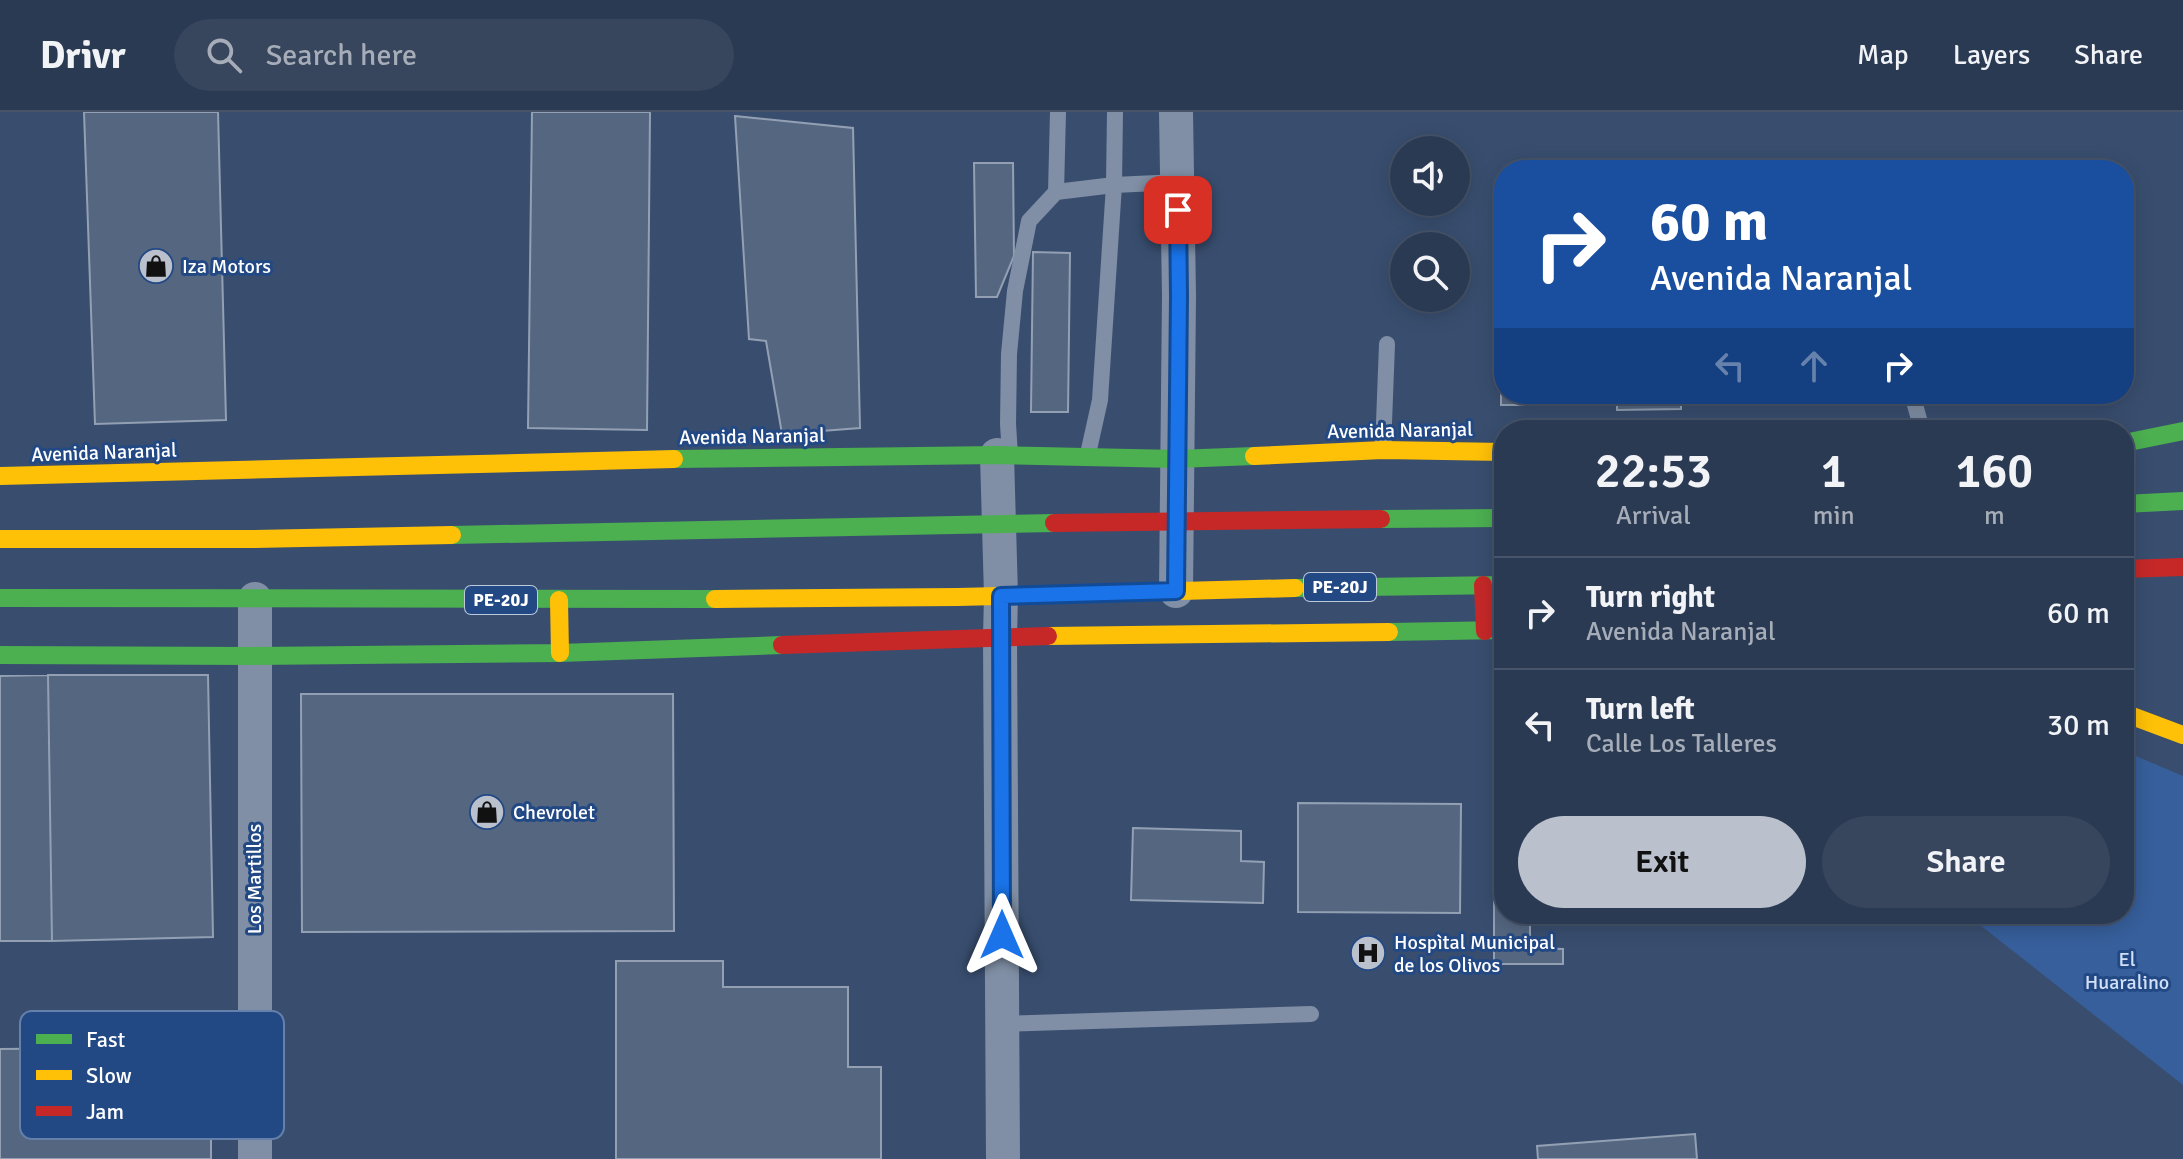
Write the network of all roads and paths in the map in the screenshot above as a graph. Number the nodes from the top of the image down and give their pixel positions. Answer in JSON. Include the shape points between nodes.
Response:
{"nodes":[{"id":1,"x":1058,"y":112,"type":"edge"},
{"id":2,"x":1115,"y":112,"type":"edge"},
{"id":3,"x":1176,"y":112,"type":"edge"},
{"id":4,"x":1178,"y":182,"type":"junction"},
{"id":5,"x":1114,"y":185,"type":"junction"},
{"id":6,"x":1056,"y":192,"type":"junction"},
{"id":7,"x":1387,"y":344,"type":"dead end"},
{"id":8,"x":2183,"y":431,"type":"edge"},
{"id":9,"x":2134,"y":441,"type":"edge"},
{"id":10,"x":1383,"y":450,"type":"junction"},
{"id":11,"x":1494,"y":452,"type":"edge"},
{"id":12,"x":1004,"y":456,"type":"junction"},
{"id":13,"x":1088,"y":457,"type":"junction"},
{"id":14,"x":1177,"y":459,"type":"junction"},
{"id":15,"x":0,"y":476,"type":"edge"},
{"id":16,"x":2183,"y":501,"type":"edge"},
{"id":17,"x":2134,"y":503,"type":"edge"},
{"id":18,"x":1494,"y":518,"type":"edge"},
{"id":19,"x":12,"y":521,"type":"dead end"},
{"id":20,"x":1176,"y":521,"type":"junction"},
{"id":21,"x":1000,"y":525,"type":"junction"},
{"id":22,"x":0,"y":539,"type":"edge"},
{"id":23,"x":50,"y":541,"type":"junction"},
{"id":24,"x":2183,"y":567,"type":"edge"},
{"id":25,"x":2134,"y":569,"type":"edge"},
{"id":26,"x":1483,"y":585,"type":"junction"},
{"id":27,"x":1494,"y":585,"type":"edge"},
{"id":28,"x":1176,"y":591,"type":"junction"},
{"id":29,"x":1001,"y":596,"type":"junction"},
{"id":30,"x":0,"y":598,"type":"edge"},
{"id":31,"x":255,"y":599,"type":"junction"},
{"id":32,"x":559,"y":600,"type":"junction"},
{"id":33,"x":1485,"y":631,"type":"junction"},
{"id":34,"x":1494,"y":631,"type":"edge"},
{"id":35,"x":1000,"y":637,"type":"junction"},
{"id":36,"x":560,"y":653,"type":"junction"},
{"id":37,"x":0,"y":655,"type":"edge"},
{"id":38,"x":253,"y":656,"type":"junction"},
{"id":39,"x":2134,"y":717,"type":"edge"},
{"id":40,"x":2183,"y":735,"type":"edge"},
{"id":41,"x":254,"y":1011,"type":"edge"},
{"id":42,"x":1311,"y":1014,"type":"dead end"},
{"id":43,"x":1003,"y":1024,"type":"junction"},
{"id":44,"x":255,"y":1139,"type":"edge"},
{"id":45,"x":255,"y":1159,"type":"edge"},
{"id":46,"x":1003,"y":1159,"type":"edge"}],
"edges":[{"from":1,"to":6,"type":"lane"},
{"from":2,"to":5,"type":"lane"},
{"from":3,"to":4,"type":"street"},
{"from":4,"to":5,"type":"lane"},
{"from":4,"to":14,"type":"street"},
{"from":5,"to":6,"type":"lane"},
{"from":5,"to":13,"type":"lane","via":[[1100,400]]},
{"from":6,"to":12,"type":"lane","via":[[1029,221],[1015,291]]},
{"from":7,"to":10,"type":"lane"},
{"from":8,"to":9,"type":"main road"},
{"from":10,"to":11,"type":"main road","name":"Avenida Naranjal"},
{"from":10,"to":14,"type":"main road","name":"Avenida Naranjal"},
{"from":12,"to":13,"type":"main road","name":"Avenida Naranjal"},
{"from":12,"to":15,"type":"main road","name":"Avenida Naranjal"},
{"from":12,"to":21,"type":"street"},
{"from":13,"to":14,"type":"main road","name":"Avenida Naranjal"},
{"from":14,"to":20,"type":"street"},
{"from":16,"to":17,"type":"main road"},
{"from":18,"to":20,"type":"main road"},
{"from":19,"to":23,"type":"main road"},
{"from":20,"to":21,"type":"main road"},
{"from":20,"to":28,"type":"street"},
{"from":21,"to":23,"type":"main road"},
{"from":21,"to":29,"type":"street"},
{"from":22,"to":23,"type":"main road"},
{"from":24,"to":25,"type":"main road"},
{"from":26,"to":27,"type":"main road","number":"PE-20J"},
{"from":26,"to":28,"type":"main road","number":"PE-20J"},
{"from":26,"to":33,"type":"main road"},
{"from":28,"to":29,"type":"main road","number":"PE-20J"},
{"from":29,"to":32,"type":"main road","number":"PE-20J"},
{"from":29,"to":35,"type":"street"},
{"from":30,"to":31,"type":"main road","number":"PE-20J"},
{"from":31,"to":32,"type":"main road","number":"PE-20J"},
{"from":31,"to":38,"type":"street","name":"Los Martillos"},
{"from":32,"to":36,"type":"main road"},
{"from":33,"to":34,"type":"main road"},
{"from":33,"to":35,"type":"main road"},
{"from":35,"to":36,"type":"main road"},
{"from":35,"to":43,"type":"street"},
{"from":36,"to":38,"type":"main road"},
{"from":37,"to":38,"type":"main road"},
{"from":38,"to":41,"type":"street","name":"Los Martillos"},
{"from":39,"to":40,"type":"main road"},
{"from":42,"to":43,"type":"lane"},
{"from":43,"to":46,"type":"street"},
{"from":44,"to":45,"type":"street","name":"Los Martillos"}]}
